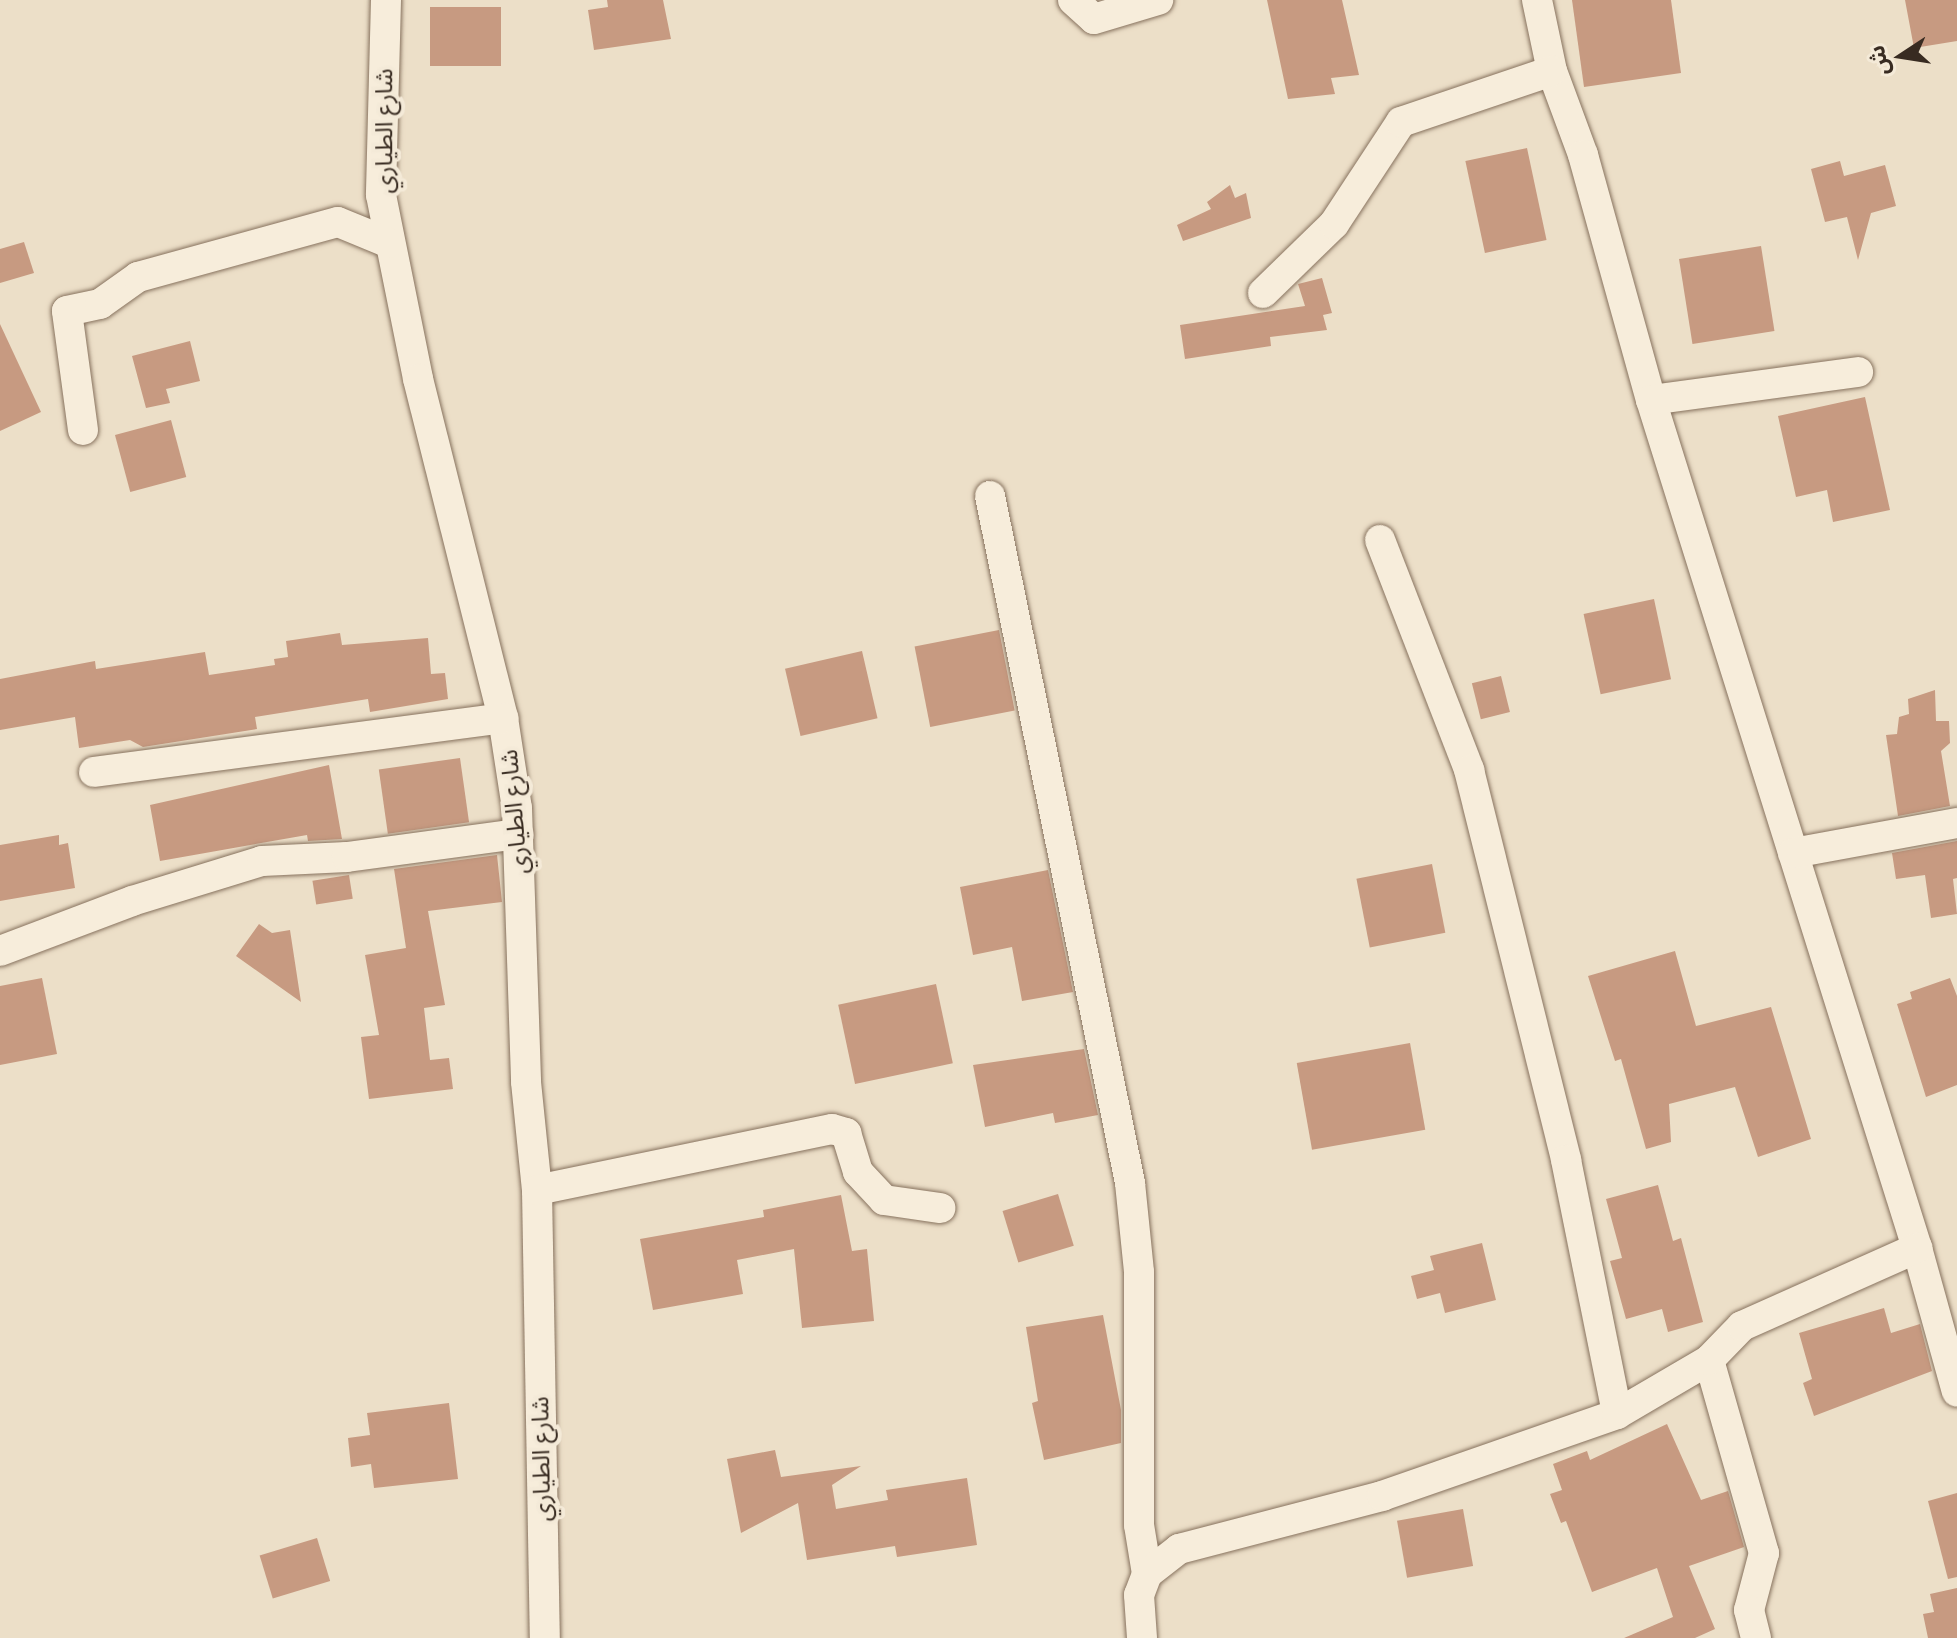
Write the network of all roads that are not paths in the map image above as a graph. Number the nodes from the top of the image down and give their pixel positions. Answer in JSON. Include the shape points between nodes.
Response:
{"nodes":[{"id":1,"x":386,"y":0,"type":"edge"},
{"id":2,"x":1073,"y":0,"type":"edge"},
{"id":3,"x":1158,"y":0,"type":"edge"},
{"id":4,"x":1537,"y":0,"type":"edge"},
{"id":5,"x":1552,"y":71,"type":"junction"},
{"id":6,"x":389,"y":243,"type":"junction"},
{"id":7,"x":1263,"y":293,"type":"dead end"},
{"id":8,"x":1858,"y":372,"type":"dead end"},
{"id":9,"x":1651,"y":400,"type":"junction"},
{"id":10,"x":83,"y":430,"type":"dead end"},
{"id":11,"x":990,"y":496,"type":"dead end"},
{"id":12,"x":1380,"y":540,"type":"dead end"},
{"id":13,"x":503,"y":718,"type":"junction"},
{"id":14,"x":94,"y":772,"type":"dead end"},
{"id":15,"x":1957,"y":823,"type":"edge"},
{"id":16,"x":518,"y":834,"type":"junction"},
{"id":17,"x":1793,"y":853,"type":"junction"},
{"id":18,"x":0,"y":951,"type":"edge"},
{"id":19,"x":537,"y":1190,"type":"junction"},
{"id":20,"x":940,"y":1208,"type":"dead end"},
{"id":21,"x":1917,"y":1248,"type":"junction"},
{"id":22,"x":1709,"y":1360,"type":"junction"},
{"id":23,"x":1957,"y":1392,"type":"edge"},
{"id":24,"x":1617,"y":1414,"type":"junction"},
{"id":25,"x":1147,"y":1574,"type":"junction"},
{"id":26,"x":545,"y":1638,"type":"edge"},
{"id":27,"x":1142,"y":1638,"type":"edge"},
{"id":28,"x":1756,"y":1638,"type":"edge"}],
"edges":[{"from":1,"to":6,"type":"street","name":"شارع الطياري","via":[[379,157]]},
{"from":2,"to":3,"type":"street","via":[[1094,19]]},
{"from":4,"to":5,"type":"street"},
{"from":5,"to":7,"type":"street","via":[[1401,122],[1334,224]]},
{"from":5,"to":9,"type":"street","via":[[1583,155]]},
{"from":6,"to":10,"type":"street","via":[[338,222],[138,277],[100,304],[67,311]]},
{"from":6,"to":13,"type":"street","name":"شارع الطياري"},
{"from":8,"to":9,"type":"street"},
{"from":9,"to":17,"type":"street"},
{"from":11,"to":25,"type":"street","via":[[1130,1183],[1139,1272],[1139,1525]]},
{"from":12,"to":24,"type":"street","via":[[1469,770],[1566,1160]]},
{"from":13,"to":14,"type":"street"},
{"from":13,"to":16,"type":"street","name":"شارع الطياري"},
{"from":15,"to":17,"type":"street"},
{"from":16,"to":18,"type":"street","via":[[347,857],[262,861],[132,901]]},
{"from":16,"to":19,"type":"street","name":"شارع الطياري","via":[[526,1082]]},
{"from":17,"to":21,"type":"street"},
{"from":19,"to":20,"type":"street","via":[[832,1129],[846,1133],[858,1172],[884,1200]]},
{"from":19,"to":26,"type":"street","name":"شارع الطياري"},
{"from":21,"to":22,"type":"street","via":[[1742,1326]]},
{"from":21,"to":23,"type":"street"},
{"from":22,"to":24,"type":"street"},
{"from":22,"to":28,"type":"street","via":[[1764,1553],[1749,1610]]},
{"from":24,"to":25,"type":"street","via":[[1382,1496],[1179,1549]]},
{"from":25,"to":27,"type":"street","via":[[1139,1595]]}]}
